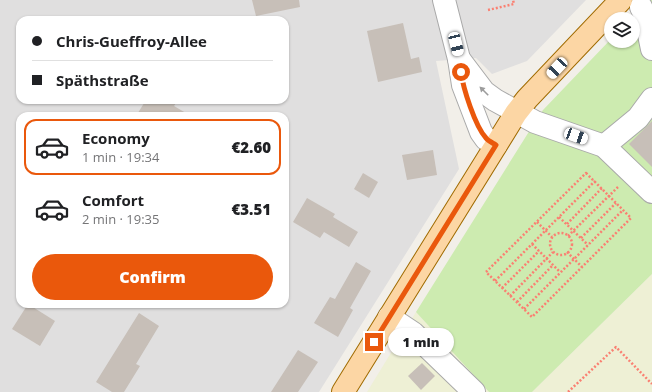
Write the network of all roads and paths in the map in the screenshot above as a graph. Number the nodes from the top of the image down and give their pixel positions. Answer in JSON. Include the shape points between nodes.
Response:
{"nodes":[{"id":1,"x":444,"y":0,"type":"edge"},
{"id":2,"x":513,"y":0,"type":"edge"},
{"id":3,"x":630,"y":6,"type":"edge"},
{"id":4,"x":488,"y":10,"type":"dead end"},
{"id":5,"x":652,"y":49,"type":"edge"},
{"id":6,"x":459,"y":59,"type":"junction"},
{"id":7,"x":652,"y":99,"type":"edge"},
{"id":8,"x":516,"y":113,"type":"junction"},
{"id":9,"x":496,"y":145,"type":"junction"},
{"id":10,"x":604,"y":146,"type":"junction"},
{"id":11,"x":632,"y":173,"type":"junction"},
{"id":12,"x":595,"y":181,"type":"junction"},
{"id":13,"x":602,"y":188,"type":"junction"},
{"id":14,"x":652,"y":192,"type":"edge"},
{"id":15,"x":609,"y":196,"type":"junction"},
{"id":16,"x":616,"y":202,"type":"junction"},
{"id":17,"x":623,"y":210,"type":"junction"},
{"id":18,"x":559,"y":217,"type":"junction"},
{"id":19,"x":537,"y":222,"type":"junction"},
{"id":20,"x":566,"y":224,"type":"junction"},
{"id":21,"x":545,"y":231,"type":"junction"},
{"id":22,"x":574,"y":231,"type":"junction"},
{"id":23,"x":568,"y":236,"type":"junction"},
{"id":24,"x":552,"y":237,"type":"junction"},
{"id":25,"x":581,"y":238,"type":"junction"},
{"id":26,"x":532,"y":244,"type":"junction"},
{"id":27,"x":588,"y":245,"type":"junction"},
{"id":28,"x":539,"y":251,"type":"junction"},
{"id":29,"x":553,"y":252,"type":"junction"},
{"id":30,"x":567,"y":252,"type":"junction"},
{"id":31,"x":546,"y":258,"type":"junction"},
{"id":32,"x":574,"y":259,"type":"junction"},
{"id":33,"x":553,"y":265,"type":"junction"},
{"id":34,"x":582,"y":266,"type":"junction"},
{"id":35,"x":560,"y":272,"type":"junction"},
{"id":36,"x":495,"y":281,"type":"junction"},
{"id":37,"x":502,"y":288,"type":"junction"},
{"id":38,"x":510,"y":296,"type":"junction"},
{"id":39,"x":517,"y":302,"type":"junction"},
{"id":40,"x":524,"y":309,"type":"junction"},
{"id":41,"x":389,"y":318,"type":"junction"},
{"id":42,"x":652,"y":384,"type":"edge"},
{"id":43,"x":344,"y":392,"type":"edge"},
{"id":44,"x":474,"y":392,"type":"edge"},
{"id":45,"x":568,"y":392,"type":"edge"}],
"edges":[{"from":1,"to":6,"type":"street"},
{"from":2,"to":4,"type":"path","via":[[514,4]]},
{"from":3,"to":5,"type":"street","via":[[645,15]]},
{"from":3,"to":8,"type":"main road","via":[[527,99]]},
{"from":8,"to":6,"type":"street","one_way":true,"via":[[484,92]]},
{"from":6,"to":9,"type":"street","via":[[463,85],[481,132],[486,139]]},
{"from":7,"to":10,"type":"street","via":[[638,118]]},
{"from":8,"to":9,"type":"main road"},
{"from":8,"to":10,"type":"street"},
{"from":9,"to":41,"type":"main road"},
{"from":10,"to":11,"type":"street"},
{"from":11,"to":14,"type":"street"},
{"from":11,"to":15,"type":"path"},
{"from":12,"to":13,"type":"path"},
{"from":12,"to":18,"type":"path"},
{"from":12,"to":19,"type":"path","via":[[586,172]]},
{"from":13,"to":15,"type":"path"},
{"from":13,"to":20,"type":"path"},
{"from":15,"to":16,"type":"path"},
{"from":15,"to":22,"type":"path"},
{"from":16,"to":17,"type":"path"},
{"from":16,"to":25,"type":"path"},
{"from":17,"to":27,"type":"path"},
{"from":17,"to":34,"type":"path","via":[[631,218]]},
{"from":18,"to":20,"type":"path"},
{"from":18,"to":21,"type":"path"},
{"from":19,"to":21,"type":"path"},
{"from":19,"to":36,"type":"path","via":[[486,272]]},
{"from":20,"to":22,"type":"path"},
{"from":21,"to":24,"type":"path"},
{"from":21,"to":26,"type":"path"},
{"from":22,"to":23,"type":"path"},
{"from":22,"to":25,"type":"path"},
{"from":23,"to":24,"type":"path","via":[[560,232]]},
{"from":23,"to":30,"type":"path","via":[[572,244]]},
{"from":24,"to":29,"type":"path","via":[[550,243]]},
{"from":25,"to":27,"type":"path"},
{"from":26,"to":28,"type":"path"},
{"from":26,"to":36,"type":"path"},
{"from":27,"to":32,"type":"path"},
{"from":28,"to":31,"type":"path"},
{"from":28,"to":37,"type":"path"},
{"from":29,"to":30,"type":"path","via":[[562,255]]},
{"from":29,"to":31,"type":"path"},
{"from":30,"to":32,"type":"path"},
{"from":31,"to":33,"type":"path"},
{"from":31,"to":38,"type":"path"},
{"from":32,"to":34,"type":"path"},
{"from":32,"to":35,"type":"path"},
{"from":33,"to":35,"type":"path"},
{"from":33,"to":39,"type":"path"},
{"from":34,"to":40,"type":"path","via":[[532,317]]},
{"from":35,"to":40,"type":"path"},
{"from":36,"to":37,"type":"path"},
{"from":37,"to":38,"type":"path"},
{"from":38,"to":39,"type":"path"},
{"from":39,"to":40,"type":"path"},
{"from":41,"to":43,"type":"main road"},
{"from":41,"to":44,"type":"street","via":[[413,333]]},
{"from":42,"to":45,"type":"path","via":[[616,347]]}]}
